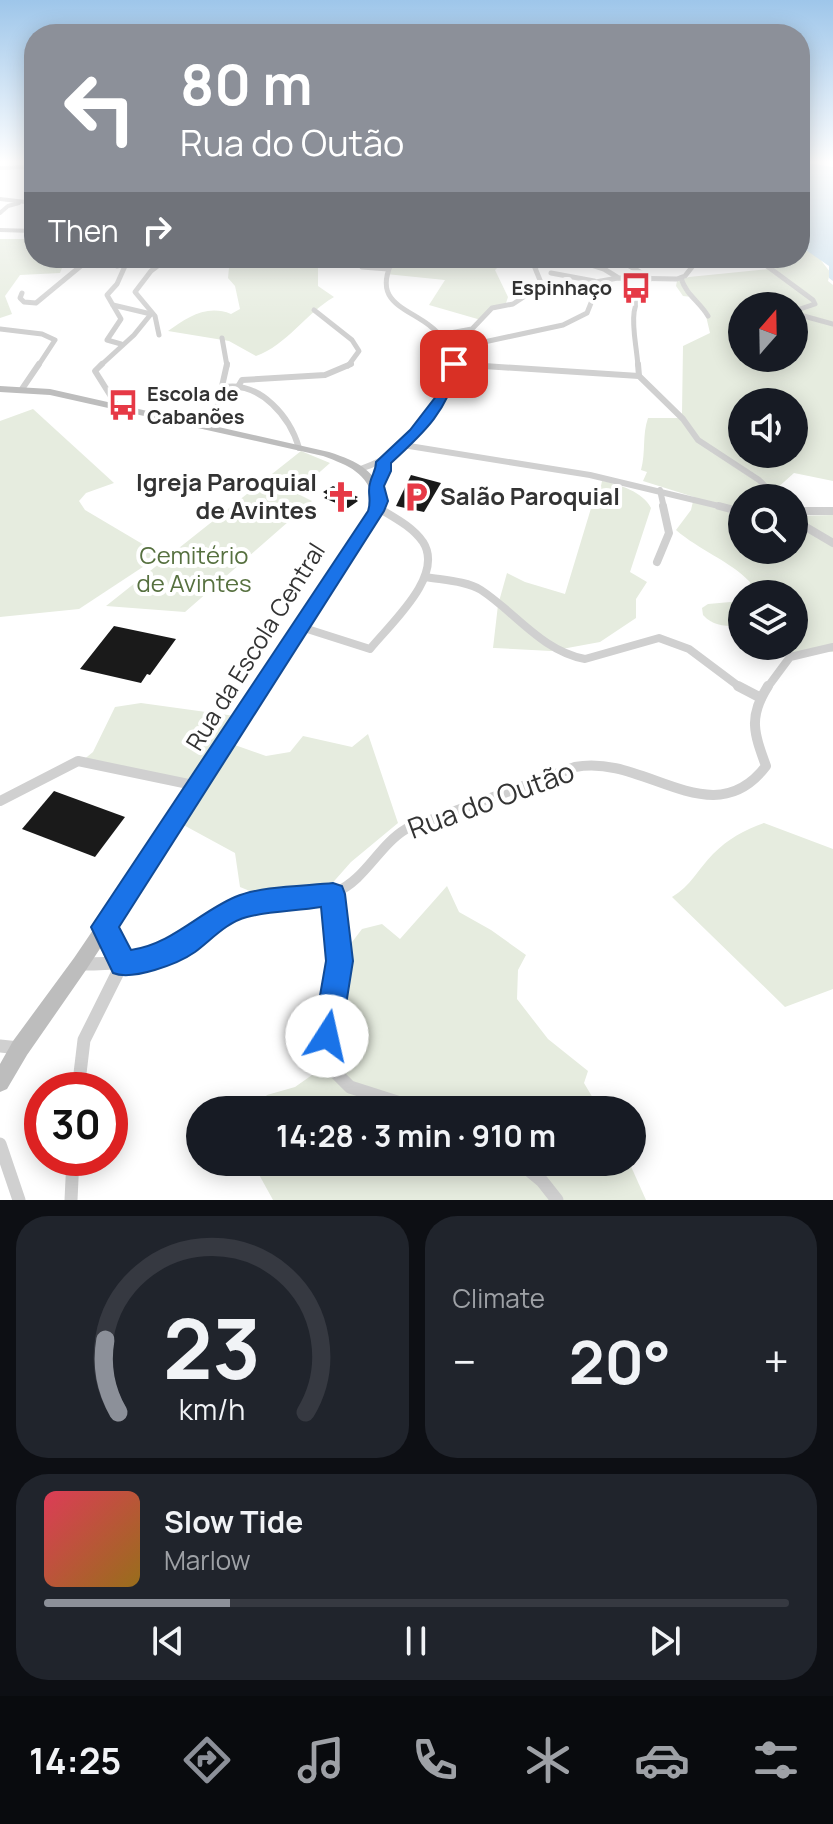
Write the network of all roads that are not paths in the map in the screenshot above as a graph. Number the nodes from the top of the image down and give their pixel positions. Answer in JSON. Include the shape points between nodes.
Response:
{"nodes":[{"id":1,"x":0,"y":230,"type":"edge"},
{"id":2,"x":24,"y":231,"type":"edge"},
{"id":3,"x":78,"y":268,"type":"edge"},
{"id":4,"x":124,"y":268,"type":"edge"},
{"id":5,"x":155,"y":268,"type":"edge"},
{"id":6,"x":375,"y":268,"type":"edge"},
{"id":7,"x":535,"y":268,"type":"edge"},
{"id":8,"x":601,"y":268,"type":"edge"},
{"id":9,"x":632,"y":268,"type":"edge"},
{"id":10,"x":690,"y":268,"type":"edge"},
{"id":11,"x":770,"y":268,"type":"edge"},
{"id":12,"x":388,"y":269,"type":"joint"},
{"id":13,"x":551,"y":273,"type":"dead end"},
{"id":14,"x":618,"y":278,"type":"junction"},
{"id":15,"x":681,"y":278,"type":"junction"},
{"id":16,"x":650,"y":279,"type":"junction"},
{"id":17,"x":595,"y":282,"type":"junction"},
{"id":18,"x":22,"y":293,"type":"dead end"},
{"id":19,"x":113,"y":305,"type":"junction"},
{"id":20,"x":314,"y":310,"type":"dead end"},
{"id":21,"x":151,"y":314,"type":"junction"},
{"id":22,"x":708,"y":316,"type":"dead end"},
{"id":23,"x":833,"y":324,"type":"edge"},
{"id":24,"x":0,"y":329,"type":"edge"},
{"id":25,"x":159,"y":335,"type":"dead end"},
{"id":26,"x":439,"y":335,"type":"junction"},
{"id":27,"x":222,"y":338,"type":"dead end"},
{"id":28,"x":121,"y":344,"type":"junction"},
{"id":29,"x":452,"y":356,"type":"junction"},
{"id":30,"x":454,"y":364,"type":"junction"},
{"id":31,"x":639,"y":376,"type":"junction"},
{"id":32,"x":239,"y":385,"type":"junction"},
{"id":33,"x":225,"y":387,"type":"junction"},
{"id":34,"x":0,"y":389,"type":"edge"},
{"id":35,"x":22,"y":389,"type":"junction"},
{"id":36,"x":117,"y":406,"type":"junction"},
{"id":37,"x":205,"y":426,"type":"junction"},
{"id":38,"x":403,"y":445,"type":"junction"},
{"id":39,"x":299,"y":448,"type":"junction"},
{"id":40,"x":383,"y":462,"type":"junction"},
{"id":41,"x":363,"y":468,"type":"junction"},
{"id":42,"x":763,"y":484,"type":"edge"},
{"id":43,"x":376,"y":486,"type":"junction"},
{"id":44,"x":660,"y":490,"type":"junction"},
{"id":45,"x":377,"y":507,"type":"junction"},
{"id":46,"x":728,"y":510,"type":"edge"},
{"id":47,"x":808,"y":511,"type":"edge"},
{"id":48,"x":833,"y":511,"type":"edge"},
{"id":49,"x":808,"y":528,"type":"edge"},
{"id":50,"x":833,"y":543,"type":"edge"},
{"id":51,"x":657,"y":562,"type":"dead end"},
{"id":52,"x":426,"y":577,"type":"junction"},
{"id":53,"x":301,"y":627,"type":"junction"},
{"id":54,"x":833,"y":647,"type":"edge"},
{"id":55,"x":761,"y":698,"type":"junction"},
{"id":56,"x":198,"y":786,"type":"junction"},
{"id":57,"x":0,"y":801,"type":"edge"},
{"id":58,"x":333,"y":894,"type":"junction"},
{"id":59,"x":104,"y":927,"type":"junction"},
{"id":60,"x":80,"y":964,"type":"junction"},
{"id":61,"x":122,"y":964,"type":"junction"},
{"id":62,"x":10,"y":1047,"type":"edge"},
{"id":63,"x":80,"y":1072,"type":"edge"},
{"id":64,"x":0,"y":1082,"type":"edge"},
{"id":65,"x":378,"y":1096,"type":"edge"},
{"id":66,"x":0,"y":1144,"type":"edge"},
{"id":67,"x":72,"y":1176,"type":"edge"},
{"id":68,"x":536,"y":1176,"type":"edge"},
{"id":69,"x":19,"y":1200,"type":"edge"},
{"id":70,"x":71,"y":1200,"type":"edge"},
{"id":71,"x":557,"y":1200,"type":"edge"}],
"edges":[{"from":1,"to":2,"type":"street"},
{"from":3,"to":18,"type":"street","via":[[36,303],[24,302]]},
{"from":4,"to":19,"type":"street","via":[[107,295]]},
{"from":5,"to":21,"type":"street","via":[[135,292]]},
{"from":6,"to":12,"type":"street"},
{"from":7,"to":26,"type":"street","via":[[540,288],[513,304],[492,308],[472,329]]},
{"from":8,"to":14,"type":"street"},
{"from":9,"to":16,"type":"street"},
{"from":10,"to":15,"type":"street"},
{"from":11,"to":23,"type":"street","via":[[813,300],[815,304],[797,310],[800,315]]},
{"from":12,"to":26,"type":"street","via":[[383,280],[390,298]]},
{"from":13,"to":17,"type":"street"},
{"from":14,"to":16,"type":"street"},
{"from":14,"to":17,"type":"street"},
{"from":15,"to":16,"type":"street"},
{"from":15,"to":22,"type":"street","via":[[685,292]]},
{"from":16,"to":31,"type":"street","via":[[633,306]]},
{"from":17,"to":29,"type":"street","via":[[589,285],[594,296],[584,315],[558,327],[461,347]]},
{"from":19,"to":21,"type":"street"},
{"from":19,"to":28,"type":"street","via":[[121,319],[107,340]]},
{"from":20,"to":32,"type":"street","via":[[352,340],[359,351],[355,360],[298,380],[256,377]]},
{"from":21,"to":25,"type":"street"},
{"from":21,"to":28,"type":"street","via":[[146,325]]},
{"from":24,"to":35,"type":"street","via":[[55,340]]},
{"from":26,"to":29,"type":"street"},
{"from":27,"to":33,"type":"street","via":[[228,368]]},
{"from":28,"to":36,"type":"street","via":[[95,371]]},
{"from":29,"to":30,"type":"street"},
{"from":30,"to":31,"type":"street"},
{"from":30,"to":38,"type":"street","via":[[444,396]]},
{"from":31,"to":42,"type":"street","via":[[698,440]]},
{"from":32,"to":33,"type":"street"},
{"from":32,"to":39,"type":"street","via":[[273,405],[297,436]]},
{"from":33,"to":37,"type":"street","via":[[219,410]]},
{"from":34,"to":35,"type":"street"},
{"from":35,"to":36,"type":"street"},
{"from":36,"to":37,"type":"street"},
{"from":37,"to":39,"type":"street"},
{"from":38,"to":40,"type":"street"},
{"from":38,"to":44,"type":"street"},
{"from":39,"to":41,"type":"street"},
{"from":40,"to":41,"type":"street"},
{"from":40,"to":43,"type":"street"},
{"from":41,"to":43,"type":"street"},
{"from":43,"to":45,"type":"street"},
{"from":44,"to":46,"type":"street"},
{"from":44,"to":51,"type":"street","via":[[669,533]]},
{"from":45,"to":52,"type":"street","via":[[429,548],[431,569]]},
{"from":45,"to":53,"type":"street","name":"Rua da Escola Central"},
{"from":47,"to":48,"type":"street"},
{"from":49,"to":50,"type":"street"},
{"from":52,"to":53,"type":"street","via":[[370,649]]},
{"from":52,"to":55,"type":"street","via":[[478,588],[557,651],[585,659],[659,638],[699,653],[729,683]]},
{"from":53,"to":56,"type":"street","name":"Rua da Escola Central"},
{"from":54,"to":55,"type":"street","name":"Rua do Outão","via":[[790,657]]},
{"from":55,"to":58,"type":"street","name":"Rua do Outão","via":[[752,724],[766,766],[741,786],[699,796],[632,769],[595,764],[568,769],[394,836],[352,883]]},
{"from":56,"to":57,"type":"street","via":[[78,761]]},
{"from":56,"to":59,"type":"street","name":"Rua da Escola Central"},
{"from":58,"to":61,"type":"street","via":[[241,906],[158,957]]},
{"from":58,"to":65,"type":"street","via":[[339,961],[327,1036],[335,1072],[350,1087]]},
{"from":59,"to":60,"type":"street","name":"Rua da Escola Central"},
{"from":59,"to":61,"type":"street"},
{"from":60,"to":61,"type":"street"},
{"from":60,"to":62,"type":"street","name":"Rua da Escola Central"},
{"from":61,"to":63,"type":"street","via":[[84,1040]]},
{"from":62,"to":64,"type":"street","name":"Rua da Escola Central"},
{"from":66,"to":69,"type":"street"},
{"from":67,"to":70,"type":"street"},
{"from":68,"to":71,"type":"street"}]}
